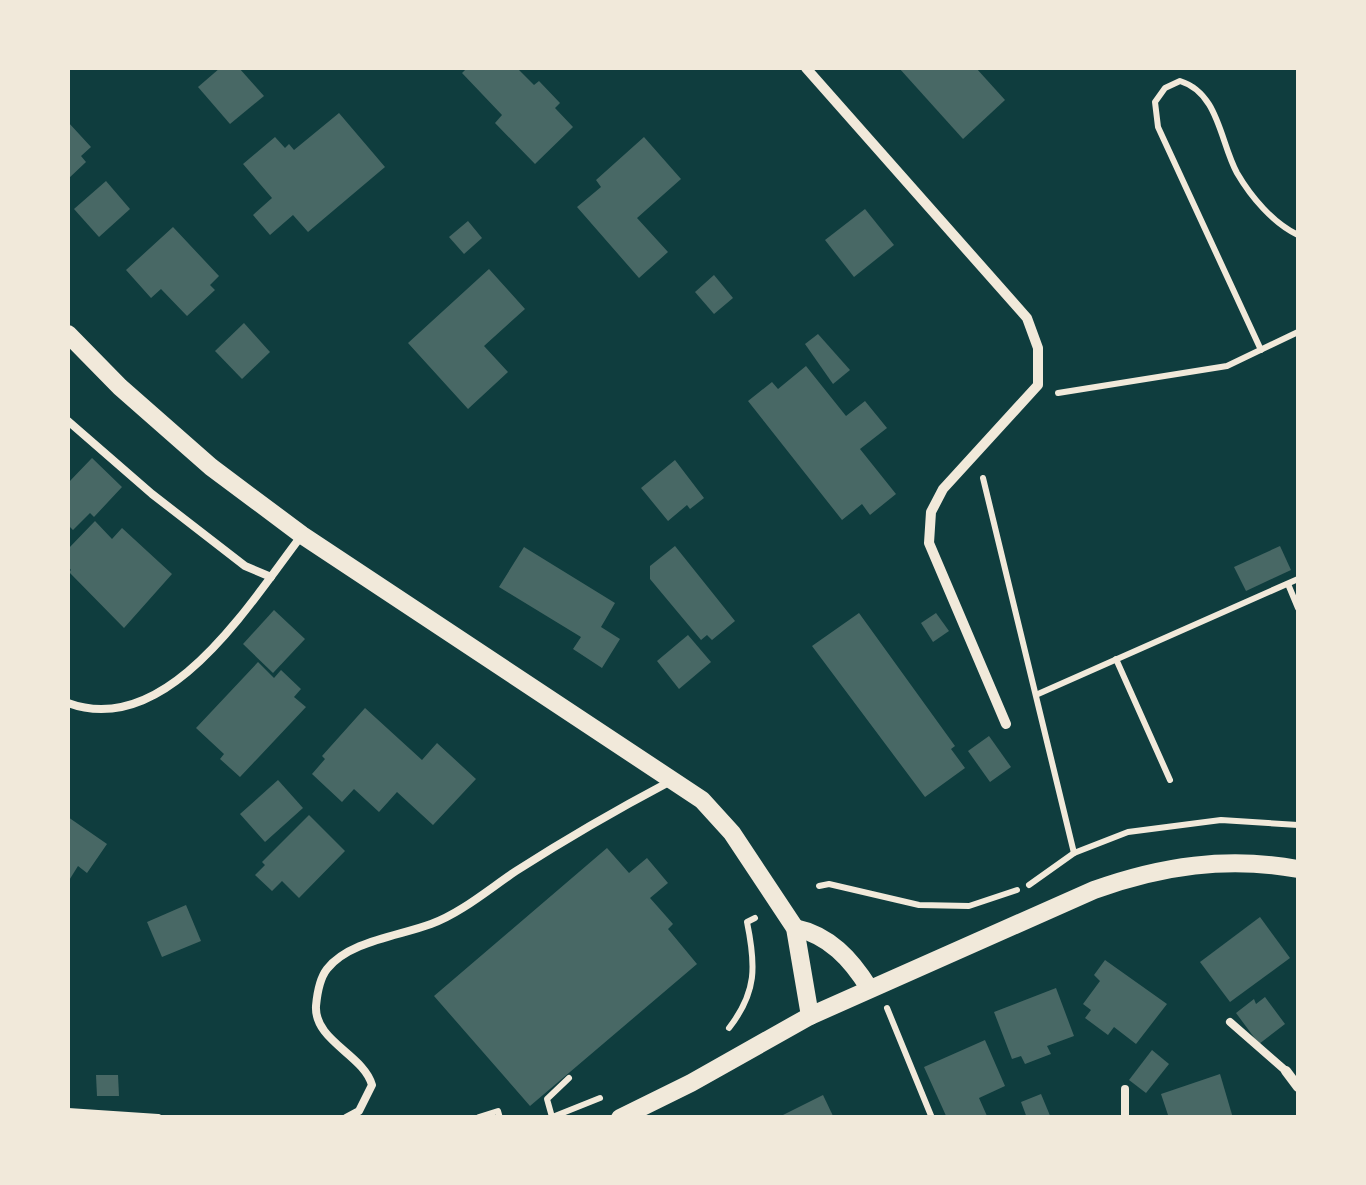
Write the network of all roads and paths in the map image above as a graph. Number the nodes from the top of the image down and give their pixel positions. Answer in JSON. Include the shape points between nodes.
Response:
{"nodes":[{"id":1,"x":806,"y":68,"type":"edge"},
{"id":2,"x":1298,"y":235,"type":"edge"},
{"id":3,"x":1298,"y":332,"type":"edge"},
{"id":4,"x":68,"y":334,"type":"edge"},
{"id":5,"x":1262,"y":350,"type":"junction"},
{"id":6,"x":1038,"y":385,"type":"junction"},
{"id":7,"x":68,"y":421,"type":"edge"},
{"id":8,"x":977,"y":452,"type":"junction"},
{"id":9,"x":302,"y":535,"type":"junction"},
{"id":10,"x":270,"y":577,"type":"junction"},
{"id":11,"x":1298,"y":579,"type":"edge"},
{"id":12,"x":1288,"y":584,"type":"junction"},
{"id":13,"x":1298,"y":608,"type":"edge"},
{"id":14,"x":1116,"y":659,"type":"junction"},
{"id":15,"x":1038,"y":694,"type":"junction"},
{"id":16,"x":68,"y":703,"type":"edge"},
{"id":17,"x":1006,"y":724,"type":"dead end"},
{"id":18,"x":672,"y":780,"type":"junction"},
{"id":19,"x":1170,"y":780,"type":"dead end"},
{"id":20,"x":1298,"y":825,"type":"edge"},
{"id":21,"x":1074,"y":853,"type":"junction"},
{"id":22,"x":1298,"y":869,"type":"edge"},
{"id":23,"x":819,"y":886,"type":"dead end"},
{"id":24,"x":758,"y":917,"type":"dead end"},
{"id":25,"x":795,"y":928,"type":"junction"},
{"id":26,"x":869,"y":988,"type":"junction"},
{"id":27,"x":889,"y":1010,"type":"dead end"},
{"id":28,"x":810,"y":1016,"type":"junction"},
{"id":29,"x":1230,"y":1022,"type":"dead end"},
{"id":30,"x":714,"y":1038,"type":"dead end"},
{"id":31,"x":1286,"y":1071,"type":"joint"},
{"id":32,"x":569,"y":1078,"type":"dead end"},
{"id":33,"x":1298,"y":1088,"type":"edge"},
{"id":34,"x":1125,"y":1089,"type":"dead end"},
{"id":35,"x":616,"y":1092,"type":"dead end"},
{"id":36,"x":68,"y":1112,"type":"edge"},
{"id":37,"x":479,"y":1117,"type":"edge"},
{"id":38,"x":551,"y":1117,"type":"edge"},
{"id":39,"x":158,"y":1118,"type":"edge"},
{"id":40,"x":346,"y":1118,"type":"edge"},
{"id":41,"x":500,"y":1118,"type":"edge"},
{"id":42,"x":620,"y":1118,"type":"edge"},
{"id":43,"x":932,"y":1118,"type":"edge"},
{"id":44,"x":1125,"y":1118,"type":"edge"}],
"edges":[{"from":1,"to":6,"type":"street","via":[[1027,318],[1038,348]]},
{"from":2,"to":5,"type":"path","via":[[1270,216],[1236,172],[1194,86],[1180,81],[1165,88],[1155,102],[1158,127]]},
{"from":3,"to":5,"type":"path"},
{"from":4,"to":9,"type":"street","via":[[211,467]]},
{"from":5,"to":6,"type":"path","via":[[1228,366],[1058,393]]},
{"from":6,"to":8,"type":"street"},
{"from":7,"to":10,"type":"lane","via":[[245,566]]},
{"from":8,"to":15,"type":"path"},
{"from":8,"to":17,"type":"street","via":[[930,512],[930,543]]},
{"from":9,"to":10,"type":"lane"},
{"from":9,"to":18,"type":"street"},
{"from":10,"to":16,"type":"lane","via":[[218,646],[145,699],[132,707],[87,710]]},
{"from":11,"to":12,"type":"path"},
{"from":12,"to":13,"type":"path"},
{"from":12,"to":14,"type":"path"},
{"from":14,"to":15,"type":"path"},
{"from":14,"to":19,"type":"path"},
{"from":15,"to":21,"type":"path"},
{"from":18,"to":25,"type":"street","via":[[732,833]]},
{"from":18,"to":40,"type":"lane","via":[[596,820],[438,922],[373,942],[327,969],[316,1014],[372,1085],[359,1111]]},
{"from":20,"to":21,"type":"path","via":[[1188,822],[1128,832]]},
{"from":21,"to":23,"type":"path","via":[[1028,886],[969,906],[919,905]]},
{"from":22,"to":26,"type":"street","via":[[1215,862],[1123,880]]},
{"from":24,"to":30,"type":"path","via":[[747,922],[753,977],[745,1006]]},
{"from":25,"to":26,"type":"street","via":[[838,949]]},
{"from":25,"to":28,"type":"street"},
{"from":26,"to":28,"type":"street"},
{"from":27,"to":43,"type":"path"},
{"from":28,"to":42,"type":"street"},
{"from":29,"to":31,"type":"lane"},
{"from":31,"to":33,"type":"street"},
{"from":32,"to":38,"type":"path","via":[[548,1100]]},
{"from":34,"to":44,"type":"lane"},
{"from":35,"to":38,"type":"path"},
{"from":36,"to":39,"type":"lane"},
{"from":37,"to":41,"type":"path","via":[[498,1111]]}]}
